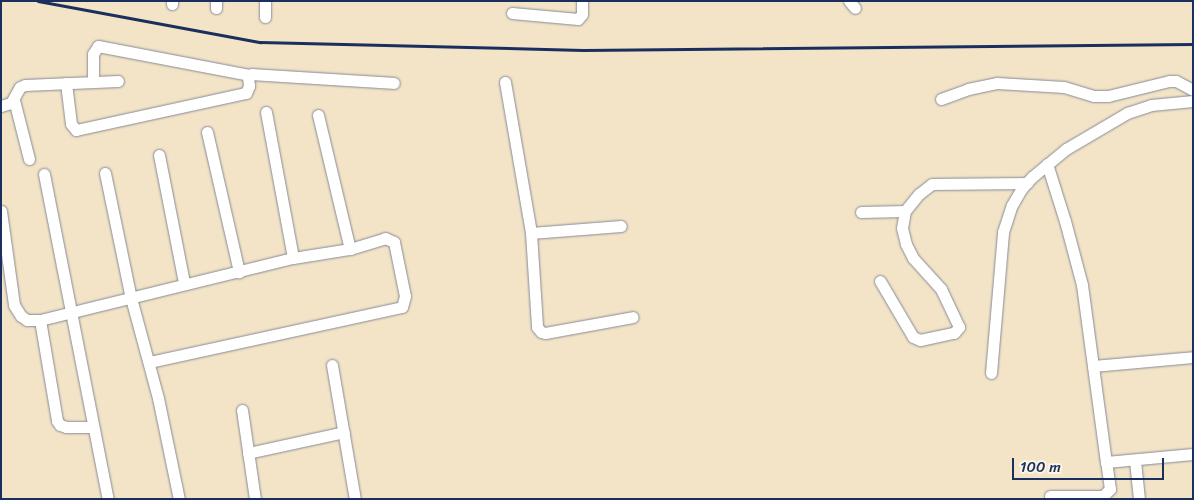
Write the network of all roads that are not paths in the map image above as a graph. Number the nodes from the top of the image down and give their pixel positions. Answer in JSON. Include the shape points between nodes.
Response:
{"nodes":[{"id":1,"x":265,"y":1,"type":"edge"},
{"id":2,"x":582,"y":1,"type":"edge"},
{"id":3,"x":512,"y":13,"type":"dead end"},
{"id":4,"x":266,"y":17,"type":"dead end"},
{"id":5,"x":250,"y":75,"type":"junction"},
{"id":6,"x":118,"y":81,"type":"dead end"},
{"id":7,"x":94,"y":82,"type":"junction"},
{"id":8,"x":505,"y":82,"type":"dead end"},
{"id":9,"x":66,"y":83,"type":"junction"},
{"id":10,"x":394,"y":83,"type":"dead end"},
{"id":11,"x":1193,"y":90,"type":"edge"},
{"id":12,"x":941,"y":99,"type":"dead end"},
{"id":13,"x":14,"y":100,"type":"junction"},
{"id":14,"x":1193,"y":101,"type":"edge"},
{"id":15,"x":1,"y":106,"type":"edge"},
{"id":16,"x":266,"y":112,"type":"dead end"},
{"id":17,"x":318,"y":115,"type":"dead end"},
{"id":18,"x":207,"y":132,"type":"dead end"},
{"id":19,"x":159,"y":155,"type":"dead end"},
{"id":20,"x":29,"y":159,"type":"dead end"},
{"id":21,"x":1047,"y":164,"type":"junction"},
{"id":22,"x":105,"y":173,"type":"dead end"},
{"id":23,"x":44,"y":174,"type":"dead end"},
{"id":24,"x":1027,"y":183,"type":"junction"},
{"id":25,"x":1,"y":211,"type":"edge"},
{"id":26,"x":905,"y":211,"type":"junction"},
{"id":27,"x":861,"y":212,"type":"dead end"},
{"id":28,"x":621,"y":226,"type":"dead end"},
{"id":29,"x":531,"y":233,"type":"junction"},
{"id":30,"x":350,"y":249,"type":"junction"},
{"id":31,"x":293,"y":258,"type":"junction"},
{"id":32,"x":239,"y":272,"type":"junction"},
{"id":33,"x":880,"y":282,"type":"dead end"},
{"id":34,"x":184,"y":283,"type":"junction"},
{"id":35,"x":132,"y":298,"type":"junction"},
{"id":36,"x":70,"y":314,"type":"junction"},
{"id":37,"x":633,"y":317,"type":"dead end"},
{"id":38,"x":40,"y":320,"type":"junction"},
{"id":39,"x":1193,"y":357,"type":"edge"},
{"id":40,"x":149,"y":362,"type":"junction"},
{"id":41,"x":332,"y":366,"type":"dead end"},
{"id":42,"x":1093,"y":366,"type":"junction"},
{"id":43,"x":991,"y":373,"type":"dead end"},
{"id":44,"x":242,"y":410,"type":"dead end"},
{"id":45,"x":93,"y":427,"type":"junction"},
{"id":46,"x":344,"y":432,"type":"junction"},
{"id":47,"x":248,"y":453,"type":"junction"},
{"id":48,"x":1193,"y":454,"type":"edge"},
{"id":49,"x":1136,"y":461,"type":"junction"},
{"id":50,"x":1106,"y":462,"type":"junction"},
{"id":51,"x":1050,"y":496,"type":"dead end"},
{"id":52,"x":1076,"y":497,"type":"edge"},
{"id":53,"x":108,"y":499,"type":"edge"},
{"id":54,"x":179,"y":499,"type":"edge"},
{"id":55,"x":255,"y":499,"type":"edge"},
{"id":56,"x":355,"y":499,"type":"edge"},
{"id":57,"x":1139,"y":499,"type":"edge"}],
"edges":[{"from":1,"to":4,"type":"street"},
{"from":2,"to":3,"type":"street","via":[[582,14],[578,19]]},
{"from":5,"to":7,"type":"street","via":[[98,46],[93,54]]},
{"from":5,"to":9,"type":"street","via":[[246,93],[76,130],[71,124]]},
{"from":5,"to":10,"type":"street"},
{"from":6,"to":7,"type":"street"},
{"from":7,"to":9,"type":"street"},
{"from":8,"to":29,"type":"street"},
{"from":9,"to":13,"type":"street","via":[[25,85],[20,87]]},
{"from":11,"to":12,"type":"street","via":[[1169,80],[1108,96],[1094,96],[1064,87],[997,83]]},
{"from":13,"to":15,"type":"street"},
{"from":13,"to":20,"type":"street"},
{"from":14,"to":21,"type":"street","via":[[1133,111],[1081,138]]},
{"from":16,"to":31,"type":"street"},
{"from":17,"to":30,"type":"street"},
{"from":18,"to":32,"type":"street"},
{"from":19,"to":34,"type":"street"},
{"from":21,"to":24,"type":"street"},
{"from":21,"to":42,"type":"street","via":[[1082,285]]},
{"from":22,"to":35,"type":"street"},
{"from":23,"to":36,"type":"street"},
{"from":24,"to":26,"type":"street","via":[[932,184]]},
{"from":24,"to":43,"type":"street","via":[[1012,204],[1002,232]]},
{"from":25,"to":38,"type":"street","via":[[16,310],[27,320]]},
{"from":26,"to":27,"type":"street"},
{"from":26,"to":33,"type":"street","via":[[902,228],[906,244],[913,258],[941,289],[958,323],[958,330],[920,340],[913,338]]},
{"from":28,"to":29,"type":"street"},
{"from":29,"to":37,"type":"street","via":[[537,328],[541,332]]},
{"from":30,"to":31,"type":"street"},
{"from":30,"to":40,"type":"street","via":[[385,238],[394,242],[405,296],[402,307]]},
{"from":31,"to":32,"type":"street"},
{"from":32,"to":34,"type":"street"},
{"from":34,"to":35,"type":"street"},
{"from":35,"to":36,"type":"street"},
{"from":35,"to":40,"type":"street"},
{"from":36,"to":38,"type":"street"},
{"from":36,"to":45,"type":"street"},
{"from":38,"to":45,"type":"street","via":[[57,421],[66,427]]},
{"from":39,"to":42,"type":"street"},
{"from":40,"to":54,"type":"street"},
{"from":41,"to":46,"type":"street"},
{"from":42,"to":50,"type":"street"},
{"from":44,"to":47,"type":"street"},
{"from":45,"to":53,"type":"street"},
{"from":46,"to":47,"type":"street"},
{"from":46,"to":56,"type":"street"},
{"from":47,"to":55,"type":"street"},
{"from":48,"to":49,"type":"street"},
{"from":49,"to":50,"type":"street"},
{"from":49,"to":57,"type":"street"},
{"from":50,"to":52,"type":"street","via":[[1110,484],[1108,492],[1104,496]]},
{"from":51,"to":52,"type":"street"}]}
